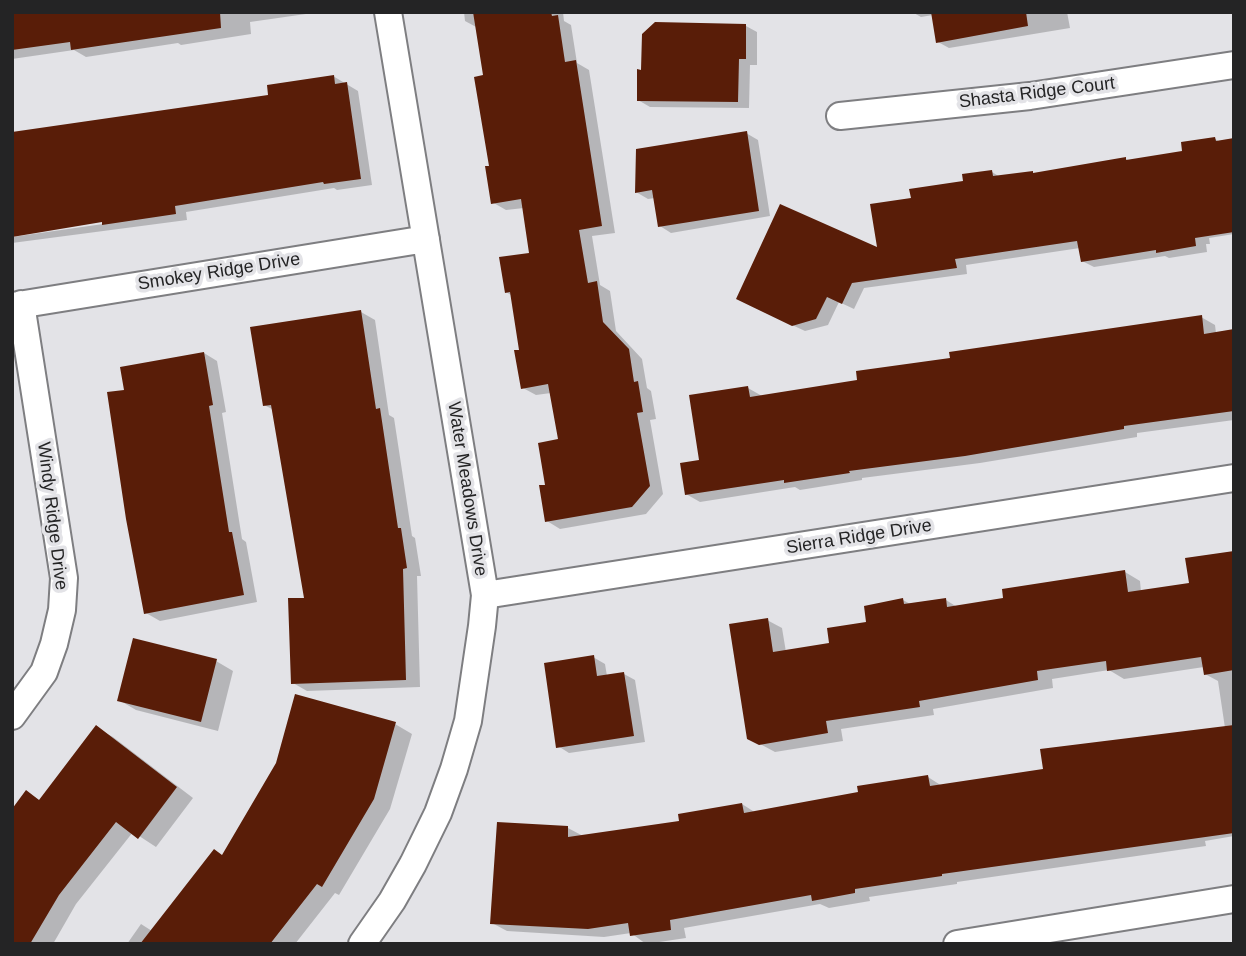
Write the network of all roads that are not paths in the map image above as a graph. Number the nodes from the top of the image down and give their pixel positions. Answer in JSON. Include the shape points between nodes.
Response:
{"nodes":[{"id":1,"x":388,"y":12,"type":"edge"},
{"id":2,"x":1234,"y":65,"type":"edge"},
{"id":3,"x":840,"y":116,"type":"dead end"},
{"id":4,"x":426,"y":239,"type":"junction"},
{"id":5,"x":17,"y":305,"type":"edge"},
{"id":6,"x":1234,"y":478,"type":"edge"},
{"id":7,"x":485,"y":596,"type":"junction"},
{"id":8,"x":12,"y":716,"type":"edge"},
{"id":9,"x":1234,"y":899,"type":"edge"},
{"id":10,"x":371,"y":941,"type":"edge"},
{"id":11,"x":957,"y":944,"type":"edge"}],
"edges":[{"from":1,"to":4,"type":"street","name":"Water Meadows Drive"},
{"from":2,"to":3,"type":"street","name":"Shasta Ridge Court","via":[[1030,96]]},
{"from":4,"to":5,"type":"street","name":"Smokey Ridge Drive"},
{"from":4,"to":7,"type":"street","name":"Water Meadows Drive"},
{"from":5,"to":8,"type":"street","name":"Windy Ridge Drive","via":[[64,578],[54,644],[32,690]]},
{"from":6,"to":7,"type":"street","name":"Sierra Ridge Drive"},
{"from":7,"to":10,"type":"street","name":"Water Meadows Drive","via":[[468,721],[454,769],[438,813]]},
{"from":9,"to":11,"type":"street"}]}
